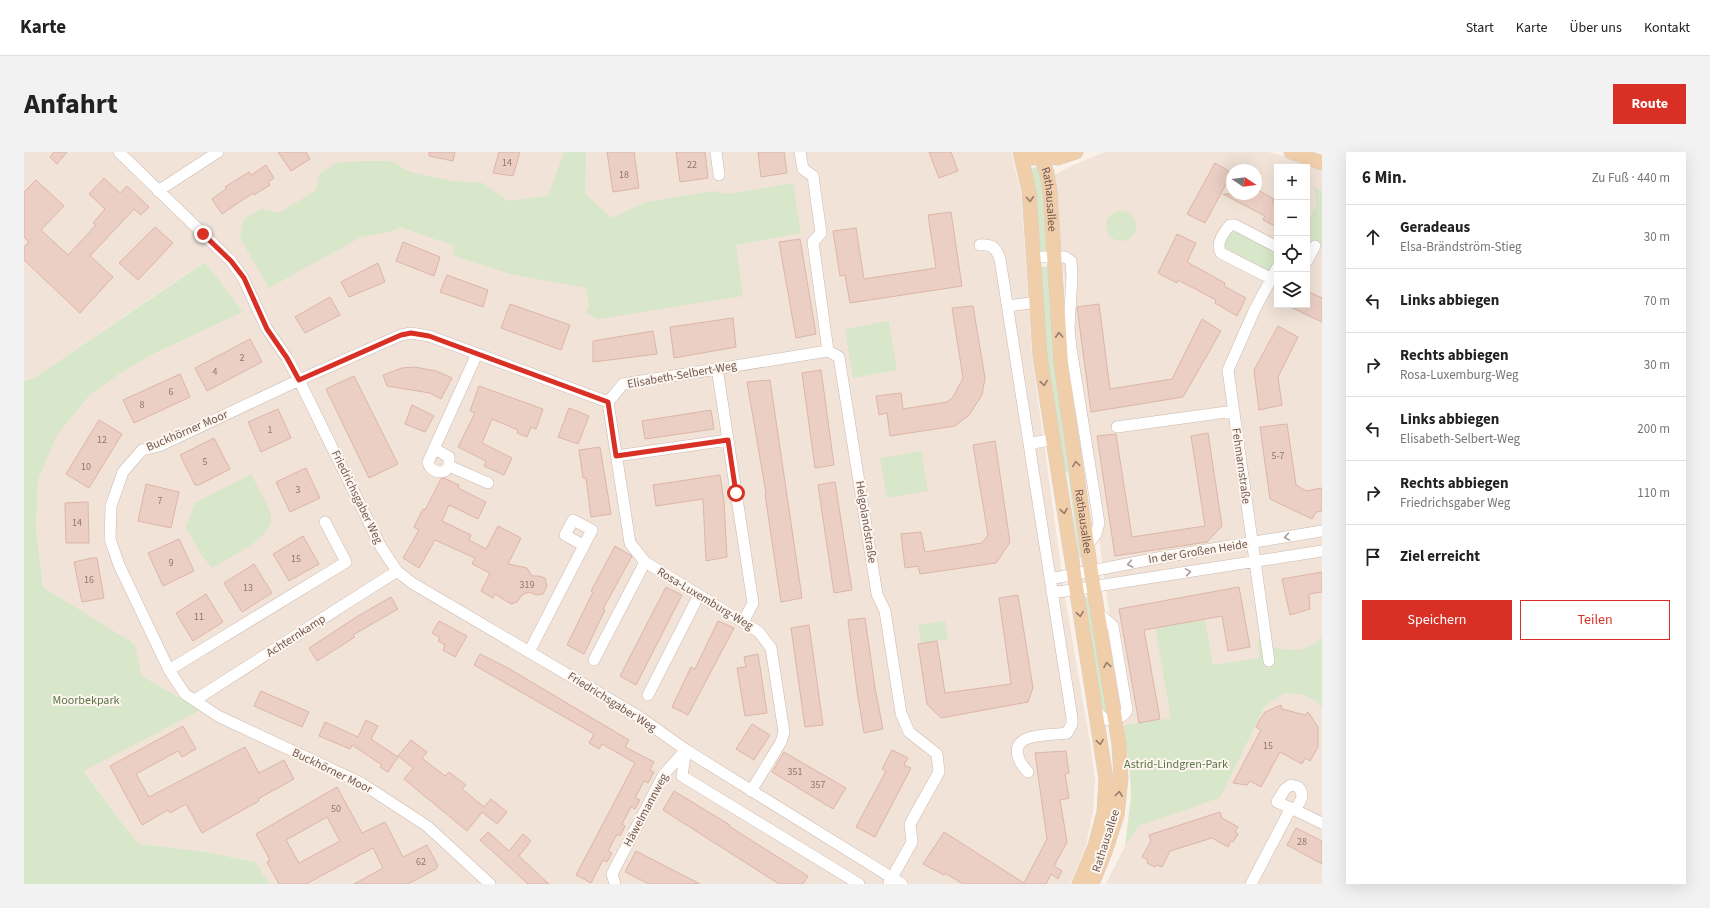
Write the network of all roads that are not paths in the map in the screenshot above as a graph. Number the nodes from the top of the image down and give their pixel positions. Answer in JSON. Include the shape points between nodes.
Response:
{"nodes":[{"id":1,"x":119,"y":152,"type":"edge"},
{"id":2,"x":218,"y":152,"type":"edge"},
{"id":3,"x":716,"y":152,"type":"edge"},
{"id":4,"x":800,"y":152,"type":"edge"},
{"id":5,"x":1076,"y":152,"type":"edge"},
{"id":6,"x":1290,"y":152,"type":"edge"},
{"id":7,"x":1041,"y":153,"type":"edge"},
{"id":8,"x":1021,"y":156,"type":"edge"},
{"id":9,"x":1322,"y":163,"type":"edge"},
{"id":10,"x":719,"y":175,"type":"dead end"},
{"id":11,"x":158,"y":191,"type":"junction"},
{"id":12,"x":1274,"y":245,"type":"edge"},
{"id":13,"x":980,"y":246,"type":"dead end"},
{"id":14,"x":1315,"y":246,"type":"dead end"},
{"id":15,"x":1310,"y":255,"type":"edge"},
{"id":16,"x":1055,"y":256,"type":"junction"},
{"id":17,"x":1034,"y":257,"type":"junction"},
{"id":18,"x":1275,"y":272,"type":"edge"},
{"id":19,"x":1272,"y":279,"type":"junction"},
{"id":20,"x":1036,"y":302,"type":"junction"},
{"id":21,"x":1008,"y":306,"type":"junction"},
{"id":22,"x":828,"y":351,"type":"junction"},
{"id":23,"x":477,"y":354,"type":"junction"},
{"id":24,"x":717,"y":368,"type":"junction"},
{"id":25,"x":299,"y":380,"type":"junction"},
{"id":26,"x":608,"y":402,"type":"junction"},
{"id":27,"x":1234,"y":411,"type":"junction"},
{"id":28,"x":1117,"y":426,"type":"dead end"},
{"id":29,"x":1053,"y":439,"type":"junction"},
{"id":30,"x":728,"y":440,"type":"junction"},
{"id":31,"x":1029,"y":444,"type":"junction"},
{"id":32,"x":434,"y":449,"type":"junction"},
{"id":33,"x":616,"y":456,"type":"junction"},
{"id":34,"x":449,"y":466,"type":"junction"},
{"id":35,"x":488,"y":483,"type":"dead end"},
{"id":36,"x":325,"y":522,"type":"dead end"},
{"id":37,"x":1322,"y":531,"type":"edge"},
{"id":38,"x":1252,"y":543,"type":"junction"},
{"id":39,"x":583,"y":545,"type":"dead end"},
{"id":40,"x":1322,"y":551,"type":"edge"},
{"id":41,"x":645,"y":562,"type":"junction"},
{"id":42,"x":1254,"y":562,"type":"junction"},
{"id":43,"x":397,"y":571,"type":"junction"},
{"id":44,"x":1091,"y":572,"type":"junction"},
{"id":45,"x":1050,"y":579,"type":"junction"},
{"id":46,"x":1075,"y":582,"type":"junction"},
{"id":47,"x":1094,"y":586,"type":"junction"},
{"id":48,"x":1052,"y":593,"type":"junction"},
{"id":49,"x":699,"y":596,"type":"junction"},
{"id":50,"x":743,"y":622,"type":"junction"},
{"id":51,"x":528,"y":652,"type":"junction"},
{"id":52,"x":161,"y":654,"type":"junction"},
{"id":53,"x":594,"y":660,"type":"dead end"},
{"id":54,"x":1269,"y":661,"type":"dead end"},
{"id":55,"x":169,"y":670,"type":"junction"},
{"id":56,"x":182,"y":688,"type":"junction"},
{"id":57,"x":648,"y":695,"type":"dead end"},
{"id":58,"x":195,"y":700,"type":"junction"},
{"id":59,"x":1095,"y":710,"type":"junction"},
{"id":60,"x":1116,"y":718,"type":"junction"},
{"id":61,"x":686,"y":750,"type":"junction"},
{"id":62,"x":1028,"y":772,"type":"dead end"},
{"id":63,"x":751,"y":791,"type":"junction"},
{"id":64,"x":1322,"y":823,"type":"edge"},
{"id":65,"x":613,"y":879,"type":"edge"},
{"id":66,"x":890,"y":881,"type":"edge"},
{"id":67,"x":490,"y":884,"type":"edge"},
{"id":68,"x":859,"y":884,"type":"edge"},
{"id":69,"x":902,"y":884,"type":"edge"},
{"id":70,"x":1079,"y":884,"type":"edge"},
{"id":71,"x":1092,"y":884,"type":"edge"},
{"id":72,"x":1252,"y":884,"type":"edge"}],
"edges":[{"from":1,"to":11,"type":"street","name":"Friedrichsgaber Weg"},
{"from":2,"to":11,"type":"street"},
{"from":3,"to":10,"type":"street"},
{"from":4,"to":22,"type":"street","via":[[803,169],[813,176],[821,233],[813,242]]},
{"from":5,"to":7,"type":"main road","via":[[1058,158]]},
{"from":6,"to":9,"type":"main road"},
{"from":7,"to":8,"type":"main road"},
{"from":7,"to":16,"type":"main road","name":"Rathausallee","via":[[1050,191]]},
{"from":8,"to":17,"type":"main road","name":"Rathausallee","one_way":true,"via":[[1029,192]]},
{"from":11,"to":25,"type":"street","name":"Friedrichsgaber Weg","via":[[231,261],[244,278],[267,329]]},
{"from":12,"to":19,"type":"street","via":[[1235,225],[1230,225],[1219,243],[1221,253]]},
{"from":13,"to":21,"type":"street","via":[[990,245],[996,250],[1000,259]]},
{"from":14,"to":15,"type":"street"},
{"from":16,"to":17,"type":"street"},
{"from":16,"to":44,"type":"main road","name":"Rathausallee","via":[[1061,364]]},
{"from":17,"to":20,"type":"main road","name":"Rathausallee"},
{"from":18,"to":19,"type":"street","name":"Fehmarnstraße"},
{"from":19,"to":27,"type":"street","name":"Fehmarnstraße","via":[[1228,370]]},
{"from":20,"to":21,"type":"street"},
{"from":20,"to":29,"type":"main road","name":"Rathausallee","one_way":true,"via":[[1040,356]]},
{"from":21,"to":31,"type":"street"},
{"from":22,"to":24,"type":"street","name":"Elisabeth-Selbert-Weg"},
{"from":22,"to":66,"type":"street","name":"Helgolandstraße","via":[[839,357],[877,594],[885,611],[901,713],[909,732],[937,754],[939,772],[910,824],[912,842]]},
{"from":23,"to":25,"type":"street","via":[[429,336],[411,333],[401,335]]},
{"from":23,"to":26,"type":"street"},
{"from":23,"to":32,"type":"street"},
{"from":24,"to":26,"type":"street","name":"Elisabeth-Selbert-Weg","via":[[623,384]]},
{"from":24,"to":30,"type":"street"},
{"from":25,"to":43,"type":"street","name":"Friedrichsgaber Weg","via":[[379,543]]},
{"from":25,"to":52,"type":"street","name":"Buckhörner Moor","via":[[159,446],[142,450],[123,472],[111,506],[110,539],[119,565]]},
{"from":26,"to":33,"type":"street","name":"Rosa-Luxemburg-Weg"},
{"from":27,"to":28,"type":"street"},
{"from":27,"to":38,"type":"street","name":"Fehmarnstraße"},
{"from":29,"to":31,"type":"street"},
{"from":29,"to":46,"type":"main road","name":"Rathausallee","one_way":true},
{"from":30,"to":33,"type":"street"},
{"from":30,"to":50,"type":"street","via":[[753,603]]},
{"from":31,"to":45,"type":"street"},
{"from":32,"to":34,"type":"street","via":[[449,457]]},
{"from":32,"to":34,"type":"street","via":[[428,462],[431,468],[442,472]]},
{"from":33,"to":41,"type":"street","name":"Rosa-Luxemburg-Weg","via":[[630,543]]},
{"from":34,"to":35,"type":"street"},
{"from":36,"to":55,"type":"street","via":[[346,562]]},
{"from":37,"to":38,"type":"street","name":"In der Großen Heide","one_way":true},
{"from":38,"to":42,"type":"street","name":"Fehmarnstraße"},
{"from":38,"to":44,"type":"street","name":"In der Großen Heide","one_way":true},
{"from":39,"to":51,"type":"street"},
{"from":40,"to":42,"type":"street","name":"In der Großen Heide"},
{"from":41,"to":49,"type":"street","name":"Rosa-Luxemburg-Weg"},
{"from":41,"to":53,"type":"street"},
{"from":47,"to":42,"type":"street","name":"In der Großen Heide","one_way":true},
{"from":42,"to":54,"type":"street","name":"Fehmarnstraße"},
{"from":43,"to":51,"type":"street","name":"Friedrichsgaber Weg","via":[[412,583]]},
{"from":43,"to":58,"type":"street","name":"Achternkamp"},
{"from":44,"to":46,"type":"street","name":"In der Großen Heide"},
{"from":44,"to":47,"type":"main road","name":"Rathausallee"},
{"from":45,"to":46,"type":"street"},
{"from":45,"to":48,"type":"street"},
{"from":46,"to":47,"type":"street","name":"In der Großen Heide"},
{"from":46,"to":48,"type":"street"},
{"from":46,"to":59,"type":"main road","name":"Rathausallee","one_way":true},
{"from":60,"to":47,"type":"main road","name":"Rathausallee","one_way":true},
{"from":48,"to":62,"type":"street","via":[[1072,724],[1067,733],[1026,739],[1020,744],[1017,758]]},
{"from":49,"to":50,"type":"street","name":"Rosa-Luxemburg-Weg"},
{"from":49,"to":57,"type":"street"},
{"from":50,"to":63,"type":"street","name":"Rosa-Luxemburg-Weg","via":[[759,632],[771,648],[784,732],[781,742]]},
{"from":51,"to":61,"type":"street","name":"Friedrichsgaber Weg","via":[[638,716]]},
{"from":52,"to":55,"type":"street","name":"Buckhörner Moor"},
{"from":52,"to":56,"type":"street","via":[[166,682]]},
{"from":55,"to":56,"type":"street","name":"Buckhörner Moor"},
{"from":56,"to":58,"type":"street","name":"Buckhörner Moor","via":[[185,694]]},
{"from":58,"to":67,"type":"street","name":"Buckhörner Moor","via":[[218,716],[361,783],[427,826]]},
{"from":59,"to":60,"type":"street","via":[[1103,718]]},
{"from":59,"to":70,"type":"main road","name":"Rathausallee","one_way":true,"via":[[1106,779],[1104,812],[1095,846]]},
{"from":71,"to":60,"type":"main road","name":"Rathausallee","one_way":true,"via":[[1106,852],[1117,815],[1121,778]]},
{"from":61,"to":63,"type":"street","name":"Friedrichsgaber Weg"},
{"from":61,"to":65,"type":"street","name":"Häwelmannweg","via":[[664,774]]},
{"from":61,"to":68,"type":"street","via":[[682,776]]},
{"from":63,"to":66,"type":"street","name":"Friedrichsgaber Weg"},
{"from":64,"to":72,"type":"street","via":[[1293,809]]},
{"from":66,"to":69,"type":"street","name":"Friedrichsgaber Weg"}]}
